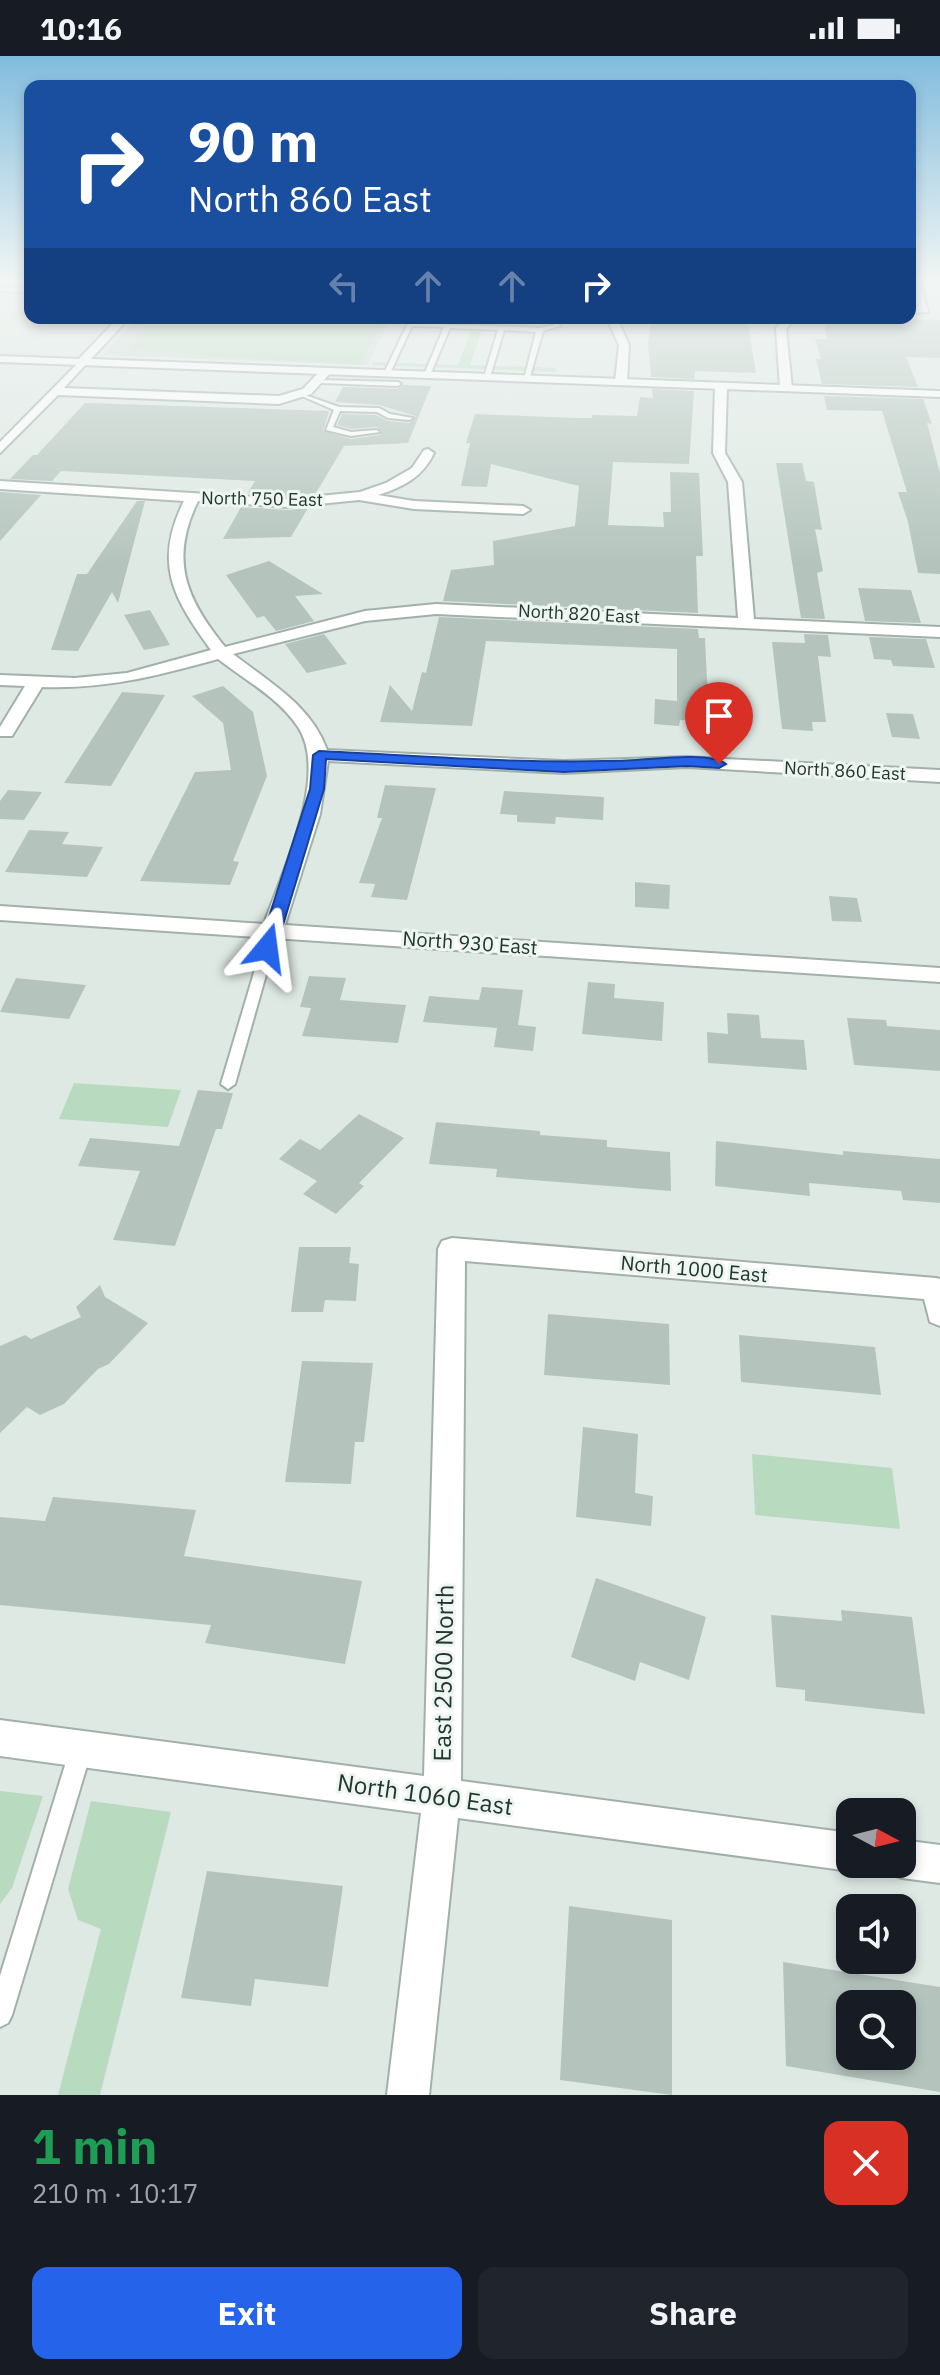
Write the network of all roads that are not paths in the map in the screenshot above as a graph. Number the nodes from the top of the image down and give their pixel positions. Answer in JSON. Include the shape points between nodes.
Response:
{"nodes":[{"id":1,"x":71,"y":373,"type":"edge"},
{"id":2,"x":274,"y":373,"type":"edge"},
{"id":3,"x":384,"y":373,"type":"edge"},
{"id":4,"x":390,"y":373,"type":"edge"},
{"id":5,"x":488,"y":373,"type":"edge"},
{"id":6,"x":529,"y":373,"type":"edge"},
{"id":7,"x":622,"y":373,"type":"edge"},
{"id":8,"x":785,"y":373,"type":"edge"},
{"id":9,"x":427,"y":375,"type":"joint"},
{"id":10,"x":323,"y":376,"type":"junction"},
{"id":11,"x":487,"y":377,"type":"junction"},
{"id":12,"x":527,"y":379,"type":"junction"},
{"id":13,"x":621,"y":382,"type":"junction"},
{"id":14,"x":398,"y":384,"type":"dead end"},
{"id":15,"x":721,"y":386,"type":"junction"},
{"id":16,"x":786,"y":388,"type":"junction"},
{"id":17,"x":54,"y":391,"type":"junction"},
{"id":18,"x":940,"y":394,"type":"edge"},
{"id":19,"x":304,"y":395,"type":"junction"},
{"id":20,"x":338,"y":409,"type":"junction"},
{"id":21,"x":409,"y":418,"type":"dead end"},
{"id":22,"x":376,"y":432,"type":"dead end"},
{"id":23,"x":0,"y":449,"type":"edge"},
{"id":24,"x":428,"y":453,"type":"dead end"},
{"id":25,"x":0,"y":485,"type":"edge"},
{"id":26,"x":359,"y":496,"type":"junction"},
{"id":27,"x":193,"y":497,"type":"junction"},
{"id":28,"x":523,"y":510,"type":"dead end"},
{"id":29,"x":746,"y":622,"type":"junction"},
{"id":30,"x":940,"y":632,"type":"edge"},
{"id":31,"x":223,"y":654,"type":"junction"},
{"id":32,"x":0,"y":680,"type":"edge"},
{"id":33,"x":36,"y":682,"type":"junction"},
{"id":34,"x":6,"y":732,"type":"dead end"},
{"id":35,"x":319,"y":755,"type":"junction"},
{"id":36,"x":940,"y":776,"type":"edge"},
{"id":37,"x":0,"y":913,"type":"edge"},
{"id":38,"x":273,"y":929,"type":"junction"},
{"id":39,"x":940,"y":975,"type":"edge"},
{"id":40,"x":228,"y":1084,"type":"dead end"},
{"id":41,"x":452,"y":1249,"type":"joint"},
{"id":42,"x":938,"y":1301,"type":"edge"},
{"id":43,"x":0,"y":1738,"type":"edge"},
{"id":44,"x":81,"y":1748,"type":"junction"},
{"id":45,"x":442,"y":1797,"type":"junction"},
{"id":46,"x":836,"y":1850,"type":"edge"},
{"id":47,"x":916,"y":1861,"type":"edge"},
{"id":48,"x":940,"y":1864,"type":"edge"},
{"id":49,"x":0,"y":2015,"type":"edge"},
{"id":50,"x":408,"y":2095,"type":"edge"}],
"edges":[{"from":1,"to":17,"type":"street"},
{"from":2,"to":10,"type":"street"},
{"from":3,"to":10,"type":"street"},
{"from":4,"to":9,"type":"street"},
{"from":5,"to":11,"type":"lane"},
{"from":6,"to":12,"type":"lane"},
{"from":7,"to":13,"type":"street"},
{"from":8,"to":16,"type":"street"},
{"from":9,"to":11,"type":"street"},
{"from":10,"to":14,"type":"lane"},
{"from":10,"to":19,"type":"street"},
{"from":11,"to":12,"type":"street"},
{"from":12,"to":13,"type":"street"},
{"from":13,"to":15,"type":"street"},
{"from":15,"to":16,"type":"street"},
{"from":15,"to":29,"type":"street","via":[[719,453],[735,482]]},
{"from":16,"to":18,"type":"street"},
{"from":17,"to":19,"type":"street","via":[[279,400]]},
{"from":17,"to":23,"type":"street"},
{"from":19,"to":20,"type":"lane"},
{"from":20,"to":21,"type":"lane","via":[[379,410]]},
{"from":20,"to":22,"type":"lane","via":[[329,428],[351,434]]},
{"from":24,"to":26,"type":"street","via":[[410,477]]},
{"from":25,"to":27,"type":"street","name":"North 750 East"},
{"from":26,"to":27,"type":"street","name":"North 750 East","via":[[289,503]]},
{"from":26,"to":28,"type":"street","name":"North 750 East","via":[[414,505]]},
{"from":27,"to":31,"type":"street","via":[[175,540],[175,574],[190,609]]},
{"from":29,"to":30,"type":"street","name":"North 820 East"},
{"from":29,"to":31,"type":"street","name":"North 820 East","via":[[436,609],[327,624]]},
{"from":31,"to":33,"type":"street","name":"North 820 East","via":[[128,678]]},
{"from":31,"to":35,"type":"street","via":[[293,711],[309,730]]},
{"from":32,"to":33,"type":"street","name":"North 820 East"},
{"from":33,"to":34,"type":"street"},
{"from":35,"to":36,"type":"street","name":"North 860 East","via":[[564,767],[687,762]]},
{"from":35,"to":38,"type":"street","via":[[317,789]]},
{"from":37,"to":38,"type":"street","name":"North 930 East"},
{"from":38,"to":39,"type":"street","name":"North 930 East"},
{"from":38,"to":40,"type":"lane"},
{"from":41,"to":42,"type":"street","name":"North 1000 East"},
{"from":41,"to":45,"type":"street","name":"East 2500 North"},
{"from":43,"to":44,"type":"street","name":"North 1060 East"},
{"from":44,"to":45,"type":"street","name":"North 1060 East"},
{"from":44,"to":49,"type":"lane"},
{"from":45,"to":46,"type":"street","name":"North 1060 East"},
{"from":45,"to":50,"type":"street","name":"East 2500 North"},
{"from":47,"to":48,"type":"street"}]}
